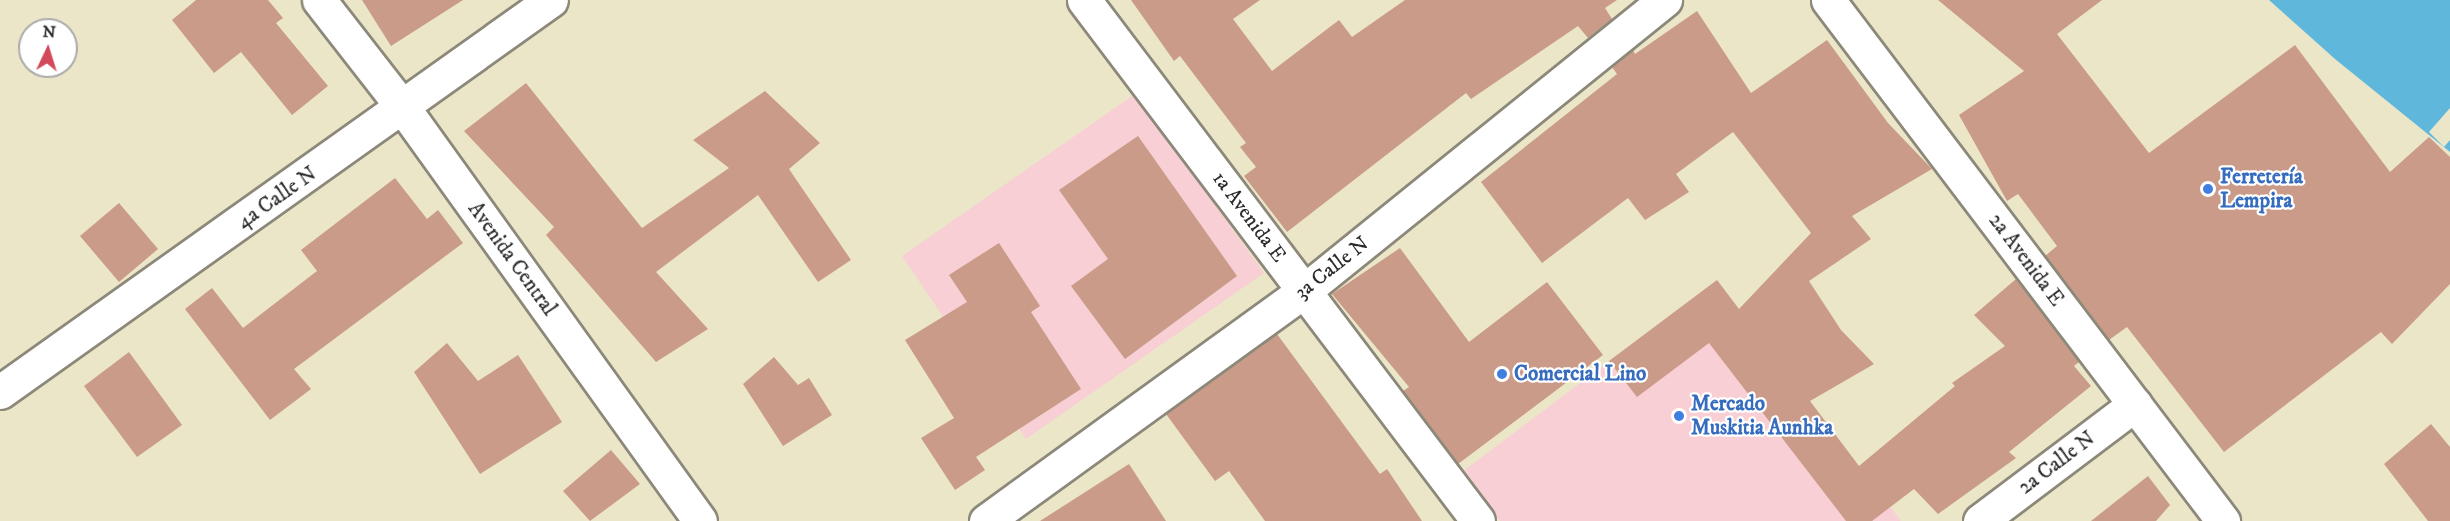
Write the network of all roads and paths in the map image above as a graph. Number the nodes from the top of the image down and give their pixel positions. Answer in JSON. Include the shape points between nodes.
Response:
{"nodes":[{"id":1,"x":320,"y":0,"type":"edge"},
{"id":2,"x":551,"y":0,"type":"edge"},
{"id":3,"x":1084,"y":0,"type":"edge"},
{"id":4,"x":1665,"y":0,"type":"edge"},
{"id":5,"x":1828,"y":0,"type":"edge"},
{"id":6,"x":404,"y":109,"type":"junction"},
{"id":7,"x":1304,"y":291,"type":"junction"},
{"id":8,"x":0,"y":392,"type":"edge"},
{"id":9,"x":2135,"y":404,"type":"junction"},
{"id":10,"x":700,"y":521,"type":"edge"},
{"id":11,"x":986,"y":521,"type":"edge"},
{"id":12,"x":1478,"y":521,"type":"edge"},
{"id":13,"x":1980,"y":521,"type":"edge"},
{"id":14,"x":2223,"y":521,"type":"edge"}],
"edges":[{"from":1,"to":6,"type":"street","name":"Avenida Central"},
{"from":2,"to":6,"type":"street","name":"4a Calle N"},
{"from":3,"to":7,"type":"street","name":"1a Avenida E"},
{"from":4,"to":7,"type":"street","name":"3a Calle N"},
{"from":5,"to":9,"type":"street","name":"2a Avenida E"},
{"from":6,"to":8,"type":"street","name":"4a Calle N"},
{"from":6,"to":10,"type":"street","name":"Avenida Central"},
{"from":7,"to":11,"type":"street","name":"3a Calle N"},
{"from":7,"to":12,"type":"street","name":"1a Avenida E"},
{"from":9,"to":13,"type":"street","name":"2a Calle N"},
{"from":9,"to":14,"type":"street","name":"2a Avenida E"}]}
